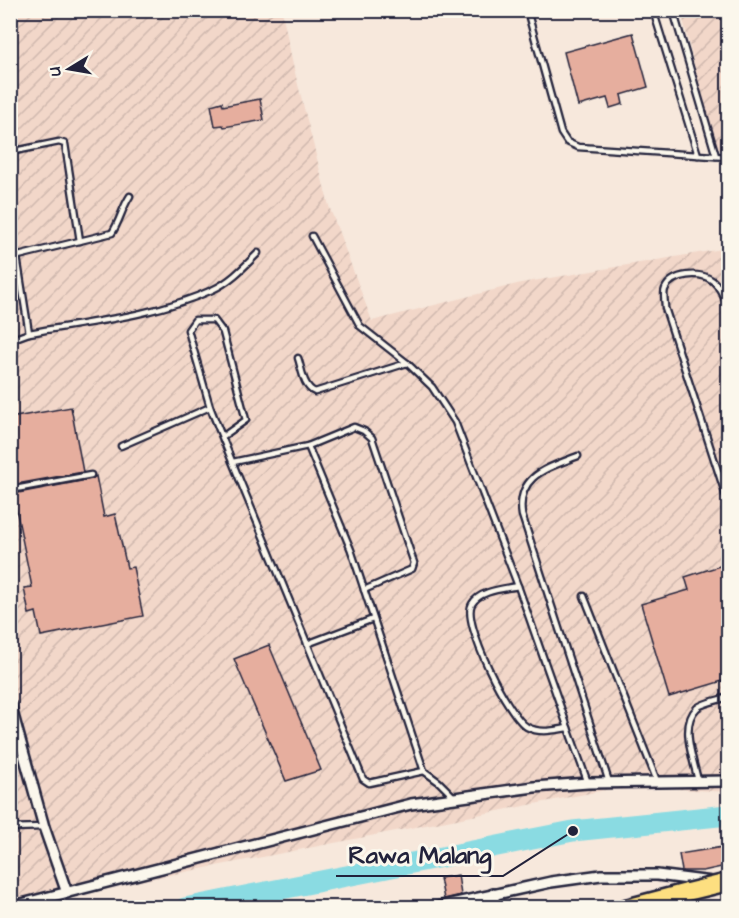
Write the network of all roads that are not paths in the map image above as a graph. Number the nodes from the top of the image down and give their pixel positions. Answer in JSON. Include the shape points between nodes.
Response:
{"nodes":[{"id":1,"x":526,"y":10,"type":"edge"},
{"id":2,"x":653,"y":10,"type":"edge"},
{"id":3,"x":673,"y":10,"type":"edge"},
{"id":4,"x":10,"y":152,"type":"edge"},
{"id":5,"x":698,"y":155,"type":"junction"},
{"id":6,"x":716,"y":156,"type":"junction"},
{"id":7,"x":729,"y":157,"type":"edge"},
{"id":8,"x":130,"y":196,"type":"dead end"},
{"id":9,"x":312,"y":236,"type":"dead end"},
{"id":10,"x":80,"y":241,"type":"junction"},
{"id":11,"x":258,"y":253,"type":"dead end"},
{"id":12,"x":17,"y":257,"type":"junction"},
{"id":13,"x":10,"y":258,"type":"edge"},
{"id":14,"x":729,"y":306,"type":"edge"},
{"id":15,"x":29,"y":333,"type":"junction"},
{"id":16,"x":10,"y":340,"type":"edge"},
{"id":17,"x":298,"y":358,"type":"dead end"},
{"id":18,"x":407,"y":363,"type":"junction"},
{"id":19,"x":210,"y":407,"type":"junction"},
{"id":20,"x":222,"y":437,"type":"junction"},
{"id":21,"x":121,"y":446,"type":"dead end"},
{"id":22,"x":308,"y":446,"type":"junction"},
{"id":23,"x":578,"y":456,"type":"dead end"},
{"id":24,"x":233,"y":462,"type":"junction"},
{"id":25,"x":90,"y":475,"type":"dead end"},
{"id":26,"x":10,"y":490,"type":"edge"},
{"id":27,"x":729,"y":502,"type":"edge"},
{"id":28,"x":518,"y":586,"type":"junction"},
{"id":29,"x":364,"y":590,"type":"junction"},
{"id":30,"x":584,"y":596,"type":"dead end"},
{"id":31,"x":373,"y":619,"type":"junction"},
{"id":32,"x":307,"y":644,"type":"junction"},
{"id":33,"x":729,"y":697,"type":"edge"},
{"id":34,"x":10,"y":704,"type":"edge"},
{"id":35,"x":568,"y":728,"type":"junction"},
{"id":36,"x":424,"y":771,"type":"junction"},
{"id":37,"x":657,"y":781,"type":"junction"},
{"id":38,"x":698,"y":781,"type":"junction"},
{"id":39,"x":729,"y":781,"type":"edge"},
{"id":40,"x":609,"y":782,"type":"junction"},
{"id":41,"x":588,"y":783,"type":"junction"},
{"id":42,"x":453,"y":797,"type":"junction"},
{"id":43,"x":44,"y":826,"type":"junction"},
{"id":44,"x":10,"y":828,"type":"edge"},
{"id":45,"x":729,"y":883,"type":"edge"},
{"id":46,"x":67,"y":893,"type":"junction"},
{"id":47,"x":493,"y":894,"type":"junction"},
{"id":48,"x":10,"y":907,"type":"edge"},
{"id":49,"x":433,"y":908,"type":"edge"},
{"id":50,"x":495,"y":908,"type":"edge"},
{"id":51,"x":626,"y":908,"type":"edge"}],
"edges":[{"from":1,"to":5,"type":"lane","via":[[550,99],[567,142],[578,147]]},
{"from":2,"to":5,"type":"lane"},
{"from":3,"to":6,"type":"lane"},
{"from":4,"to":10,"type":"lane","via":[[65,144]]},
{"from":5,"to":6,"type":"lane"},
{"from":6,"to":7,"type":"lane"},
{"from":8,"to":10,"type":"lane","via":[[112,233]]},
{"from":9,"to":18,"type":"lane","via":[[360,326]]},
{"from":10,"to":12,"type":"lane"},
{"from":11,"to":15,"type":"lane","via":[[213,290],[176,304]]},
{"from":12,"to":13,"type":"lane"},
{"from":12,"to":15,"type":"lane"},
{"from":14,"to":27,"type":"lane","via":[[712,280],[700,275],[672,280],[664,290],[665,308]]},
{"from":15,"to":16,"type":"lane"},
{"from":17,"to":18,"type":"lane","via":[[307,386],[315,392]]},
{"from":18,"to":28,"type":"lane","via":[[432,387],[455,422]]},
{"from":19,"to":20,"type":"lane"},
{"from":19,"to":20,"type":"lane","via":[[188,330],[195,320],[214,320],[223,332],[246,420]]},
{"from":19,"to":21,"type":"lane"},
{"from":20,"to":24,"type":"lane"},
{"from":22,"to":24,"type":"lane"},
{"from":22,"to":29,"type":"lane"},
{"from":22,"to":29,"type":"lane","via":[[354,427],[372,438],[414,563],[412,569]]},
{"from":23,"to":40,"type":"lane","via":[[533,476],[520,503]]},
{"from":24,"to":32,"type":"lane"},
{"from":25,"to":26,"type":"lane"},
{"from":28,"to":35,"type":"lane"},
{"from":28,"to":35,"type":"lane","via":[[484,594],[472,604],[470,616],[475,634],[501,692],[526,726],[538,731]]},
{"from":29,"to":31,"type":"lane"},
{"from":30,"to":37,"type":"lane"},
{"from":31,"to":32,"type":"lane"},
{"from":31,"to":36,"type":"lane"},
{"from":32,"to":36,"type":"lane","via":[[363,779],[369,783]]},
{"from":33,"to":38,"type":"lane","via":[[698,707],[690,719],[688,734]]},
{"from":34,"to":43,"type":"street"},
{"from":35,"to":41,"type":"lane"},
{"from":36,"to":42,"type":"lane"},
{"from":37,"to":38,"type":"street"},
{"from":37,"to":40,"type":"street"},
{"from":38,"to":39,"type":"street"},
{"from":40,"to":41,"type":"street"},
{"from":41,"to":42,"type":"street"},
{"from":42,"to":46,"type":"street","via":[[400,806]]},
{"from":43,"to":44,"type":"lane"},
{"from":43,"to":46,"type":"street"},
{"from":45,"to":47,"type":"street","via":[[601,875]]},
{"from":45,"to":51,"type":"highway","bridge":true},
{"from":46,"to":48,"type":"street"},
{"from":47,"to":49,"type":"street"},
{"from":47,"to":50,"type":"street"}]}
